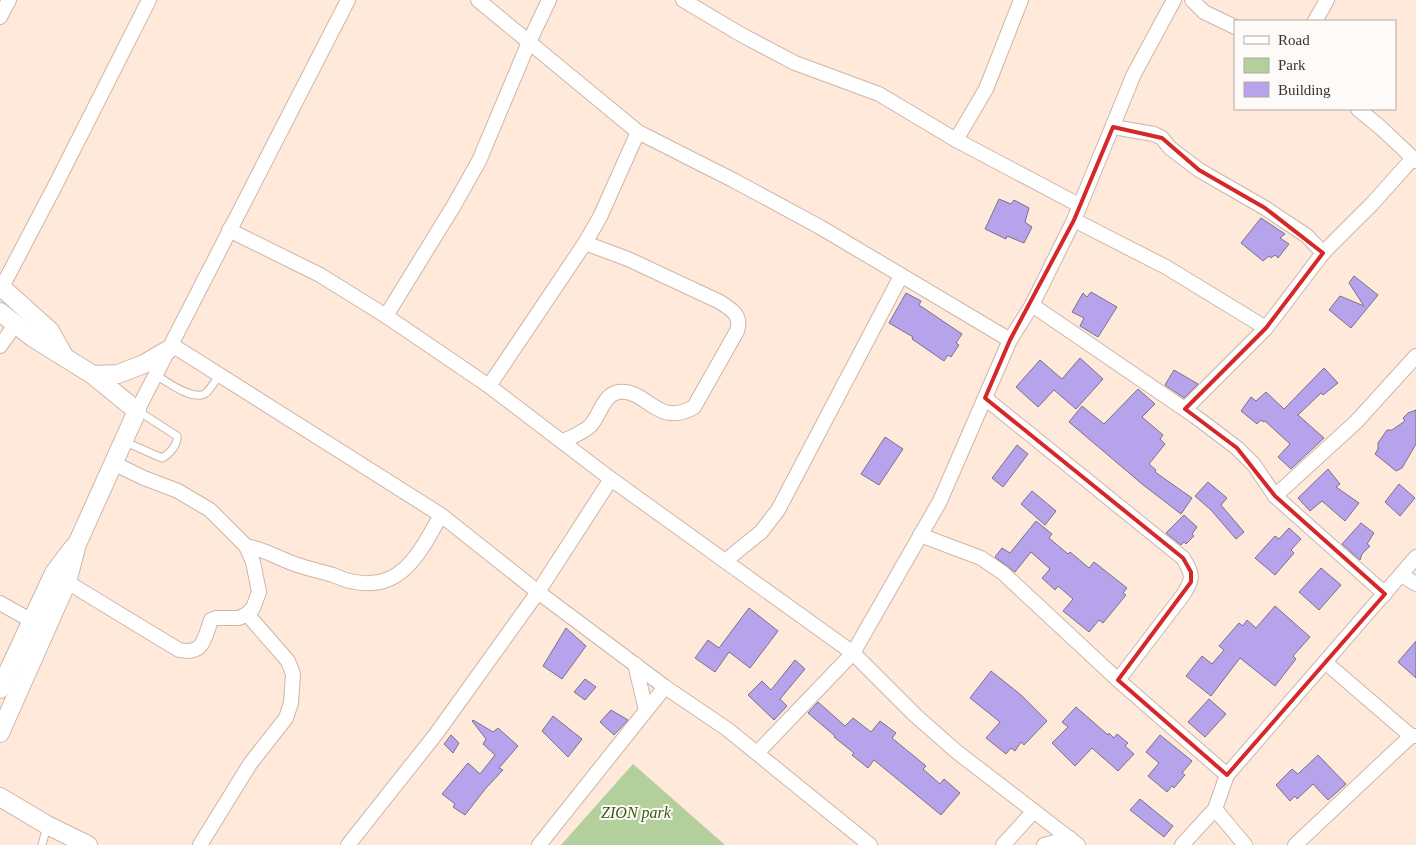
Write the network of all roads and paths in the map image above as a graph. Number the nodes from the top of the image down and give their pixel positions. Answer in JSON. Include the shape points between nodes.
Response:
{"nodes":[{"id":1,"x":9,"y":0,"type":"edge"},
{"id":2,"x":149,"y":0,"type":"edge"},
{"id":3,"x":348,"y":0,"type":"edge"},
{"id":4,"x":478,"y":0,"type":"edge"},
{"id":5,"x":549,"y":0,"type":"edge"},
{"id":6,"x":683,"y":0,"type":"edge"},
{"id":7,"x":1174,"y":0,"type":"edge"},
{"id":8,"x":1192,"y":0,"type":"edge"},
{"id":9,"x":1327,"y":0,"type":"edge"},
{"id":10,"x":1018,"y":1,"type":"edge"},
{"id":11,"x":0,"y":17,"type":"edge"},
{"id":12,"x":1316,"y":20,"type":"edge"},
{"id":13,"x":1234,"y":27,"type":"edge"},
{"id":14,"x":530,"y":42,"type":"junction"},
{"id":15,"x":1359,"y":110,"type":"edge"},
{"id":16,"x":1113,"y":127,"type":"junction"},
{"id":17,"x":638,"y":132,"type":"junction"},
{"id":18,"x":956,"y":140,"type":"junction"},
{"id":19,"x":1415,"y":160,"type":"edge"},
{"id":20,"x":1079,"y":205,"type":"junction"},
{"id":21,"x":1074,"y":220,"type":"junction"},
{"id":22,"x":229,"y":230,"type":"junction"},
{"id":23,"x":585,"y":243,"type":"junction"},
{"id":24,"x":1323,"y":253,"type":"junction"},
{"id":25,"x":901,"y":276,"type":"junction"},
{"id":26,"x":1,"y":287,"type":"edge"},
{"id":27,"x":1032,"y":305,"type":"junction"},
{"id":28,"x":0,"y":312,"type":"edge"},
{"id":29,"x":386,"y":316,"type":"junction"},
{"id":30,"x":15,"y":325,"type":"junction"},
{"id":31,"x":1266,"y":328,"type":"junction"},
{"id":32,"x":1010,"y":340,"type":"junction"},
{"id":33,"x":0,"y":346,"type":"edge"},
{"id":34,"x":170,"y":348,"type":"junction"},
{"id":35,"x":64,"y":356,"type":"junction"},
{"id":36,"x":1416,"y":356,"type":"edge"},
{"id":37,"x":220,"y":374,"type":"junction"},
{"id":38,"x":93,"y":375,"type":"junction"},
{"id":39,"x":156,"y":375,"type":"junction"},
{"id":40,"x":489,"y":386,"type":"junction"},
{"id":41,"x":985,"y":398,"type":"junction"},
{"id":42,"x":1184,"y":409,"type":"junction"},
{"id":43,"x":137,"y":411,"type":"junction"},
{"id":44,"x":123,"y":441,"type":"junction"},
{"id":45,"x":562,"y":441,"type":"junction"},
{"id":46,"x":113,"y":463,"type":"junction"},
{"id":47,"x":611,"y":479,"type":"junction"},
{"id":48,"x":1275,"y":496,"type":"junction"},
{"id":49,"x":441,"y":515,"type":"junction"},
{"id":50,"x":920,"y":535,"type":"junction"},
{"id":51,"x":76,"y":544,"type":"junction"},
{"id":52,"x":246,"y":546,"type":"junction"},
{"id":53,"x":1416,"y":557,"type":"edge"},
{"id":54,"x":725,"y":561,"type":"junction"},
{"id":55,"x":1401,"y":575,"type":"junction"},
{"id":56,"x":67,"y":582,"type":"junction"},
{"id":57,"x":1416,"y":584,"type":"edge"},
{"id":58,"x":538,"y":592,"type":"junction"},
{"id":59,"x":1384,"y":594,"type":"junction"},
{"id":60,"x":0,"y":603,"type":"edge"},
{"id":61,"x":247,"y":614,"type":"junction"},
{"id":62,"x":32,"y":621,"type":"junction"},
{"id":63,"x":853,"y":653,"type":"junction"},
{"id":64,"x":1326,"y":662,"type":"junction"},
{"id":65,"x":635,"y":664,"type":"junction"},
{"id":66,"x":1118,"y":680,"type":"junction"},
{"id":67,"x":665,"y":687,"type":"junction"},
{"id":68,"x":0,"y":689,"type":"edge"},
{"id":69,"x":646,"y":710,"type":"junction"},
{"id":70,"x":0,"y":733,"type":"edge"},
{"id":71,"x":1414,"y":736,"type":"edge"},
{"id":72,"x":758,"y":753,"type":"junction"},
{"id":73,"x":1227,"y":775,"type":"junction"},
{"id":74,"x":0,"y":797,"type":"edge"},
{"id":75,"x":1215,"y":809,"type":"junction"},
{"id":76,"x":1034,"y":811,"type":"junction"},
{"id":77,"x":47,"y":825,"type":"junction"},
{"id":78,"x":1074,"y":842,"type":"edge"},
{"id":79,"x":42,"y":845,"type":"edge"},
{"id":80,"x":88,"y":845,"type":"edge"},
{"id":81,"x":200,"y":845,"type":"edge"},
{"id":82,"x":348,"y":845,"type":"edge"},
{"id":83,"x":539,"y":845,"type":"edge"},
{"id":84,"x":870,"y":845,"type":"edge"},
{"id":85,"x":1003,"y":845,"type":"edge"},
{"id":86,"x":1044,"y":845,"type":"edge"},
{"id":87,"x":1182,"y":845,"type":"edge"},
{"id":88,"x":1245,"y":845,"type":"edge"},
{"id":89,"x":1295,"y":845,"type":"edge"}],
"edges":[{"from":1,"to":11,"type":"street"},
{"from":2,"to":26,"type":"street"},
{"from":3,"to":22,"type":"street"},
{"from":4,"to":14,"type":"street"},
{"from":5,"to":14,"type":"street"},
{"from":6,"to":18,"type":"street","via":[[794,63],[879,94]]},
{"from":7,"to":16,"type":"street","via":[[1134,74]]},
{"from":8,"to":13,"type":"street","via":[[1204,12]]},
{"from":9,"to":12,"type":"street"},
{"from":10,"to":18,"type":"street","via":[[986,90]]},
{"from":14,"to":17,"type":"street"},
{"from":14,"to":29,"type":"street","via":[[479,161]]},
{"from":15,"to":19,"type":"street"},
{"from":16,"to":20,"type":"street"},
{"from":16,"to":24,"type":"street","via":[[1162,138],[1199,170],[1307,236]]},
{"from":17,"to":23,"type":"street"},
{"from":17,"to":25,"type":"street","via":[[820,227]]},
{"from":18,"to":20,"type":"street"},
{"from":19,"to":24,"type":"street"},
{"from":20,"to":21,"type":"street"},
{"from":21,"to":27,"type":"street"},
{"from":21,"to":31,"type":"street","via":[[1166,267]]},
{"from":22,"to":29,"type":"street","via":[[320,275]]},
{"from":22,"to":34,"type":"street"},
{"from":23,"to":40,"type":"street"},
{"from":23,"to":45,"type":"street","via":[[628,259],[720,302],[731,309],[739,322],[694,407],[671,414],[620,392],[606,399],[589,427]]},
{"from":24,"to":31,"type":"street"},
{"from":25,"to":32,"type":"street"},
{"from":25,"to":54,"type":"street","via":[[778,510],[761,532]]},
{"from":26,"to":35,"type":"street","via":[[50,331]]},
{"from":27,"to":32,"type":"street"},
{"from":27,"to":42,"type":"street"},
{"from":28,"to":30,"type":"street"},
{"from":29,"to":40,"type":"street"},
{"from":30,"to":33,"type":"street"},
{"from":30,"to":35,"type":"street"},
{"from":31,"to":42,"type":"street"},
{"from":32,"to":41,"type":"street"},
{"from":34,"to":37,"type":"street"},
{"from":34,"to":38,"type":"street","via":[[144,364],[118,374]]},
{"from":34,"to":39,"type":"street"},
{"from":35,"to":38,"type":"street"},
{"from":36,"to":48,"type":"street","via":[[1356,422]]},
{"from":37,"to":39,"type":"lane","via":[[205,394],[197,396]]},
{"from":37,"to":49,"type":"street"},
{"from":38,"to":43,"type":"street"},
{"from":39,"to":43,"type":"street"},
{"from":40,"to":45,"type":"street"},
{"from":41,"to":50,"type":"street","via":[[940,501]]},
{"from":41,"to":66,"type":"street","via":[[1183,558],[1191,572],[1191,582],[1183,594]]},
{"from":42,"to":48,"type":"street","via":[[1237,448],[1254,465]]},
{"from":43,"to":44,"type":"street"},
{"from":43,"to":44,"type":"lane","via":[[177,436],[177,441],[162,458]]},
{"from":44,"to":46,"type":"street"},
{"from":45,"to":47,"type":"street"},
{"from":46,"to":51,"type":"street"},
{"from":46,"to":52,"type":"street","via":[[178,491],[210,510]]},
{"from":47,"to":54,"type":"street"},
{"from":47,"to":58,"type":"street"},
{"from":48,"to":59,"type":"street"},
{"from":49,"to":52,"type":"street","via":[[404,570],[389,581],[355,582]]},
{"from":49,"to":58,"type":"street"},
{"from":50,"to":63,"type":"street"},
{"from":50,"to":66,"type":"street","via":[[981,558],[1003,573]]},
{"from":51,"to":56,"type":"street"},
{"from":51,"to":62,"type":"street","via":[[54,573]]},
{"from":52,"to":61,"type":"street","via":[[260,592]]},
{"from":53,"to":55,"type":"street"},
{"from":54,"to":63,"type":"street"},
{"from":55,"to":57,"type":"street"},
{"from":55,"to":59,"type":"street"},
{"from":56,"to":61,"type":"street","via":[[179,650],[189,652],[200,647],[211,620],[239,618]]},
{"from":56,"to":70,"type":"street"},
{"from":58,"to":65,"type":"street"},
{"from":58,"to":82,"type":"street","via":[[436,734]]},
{"from":59,"to":64,"type":"street"},
{"from":60,"to":62,"type":"street"},
{"from":61,"to":81,"type":"street","via":[[288,661],[294,674],[291,703],[286,718],[250,764]]},
{"from":62,"to":68,"type":"street"},
{"from":63,"to":72,"type":"street"},
{"from":63,"to":76,"type":"street","via":[[957,752]]},
{"from":64,"to":71,"type":"street"},
{"from":64,"to":73,"type":"street"},
{"from":65,"to":67,"type":"street"},
{"from":65,"to":69,"type":"street"},
{"from":66,"to":73,"type":"street"},
{"from":67,"to":69,"type":"street"},
{"from":67,"to":72,"type":"street"},
{"from":69,"to":83,"type":"street"},
{"from":71,"to":89,"type":"street"},
{"from":72,"to":84,"type":"street"},
{"from":73,"to":75,"type":"street"},
{"from":74,"to":77,"type":"street"},
{"from":75,"to":87,"type":"street"},
{"from":75,"to":88,"type":"street"},
{"from":76,"to":78,"type":"street"},
{"from":76,"to":85,"type":"street"},
{"from":77,"to":79,"type":"lane"},
{"from":77,"to":80,"type":"street"},
{"from":78,"to":86,"type":"street"}]}
